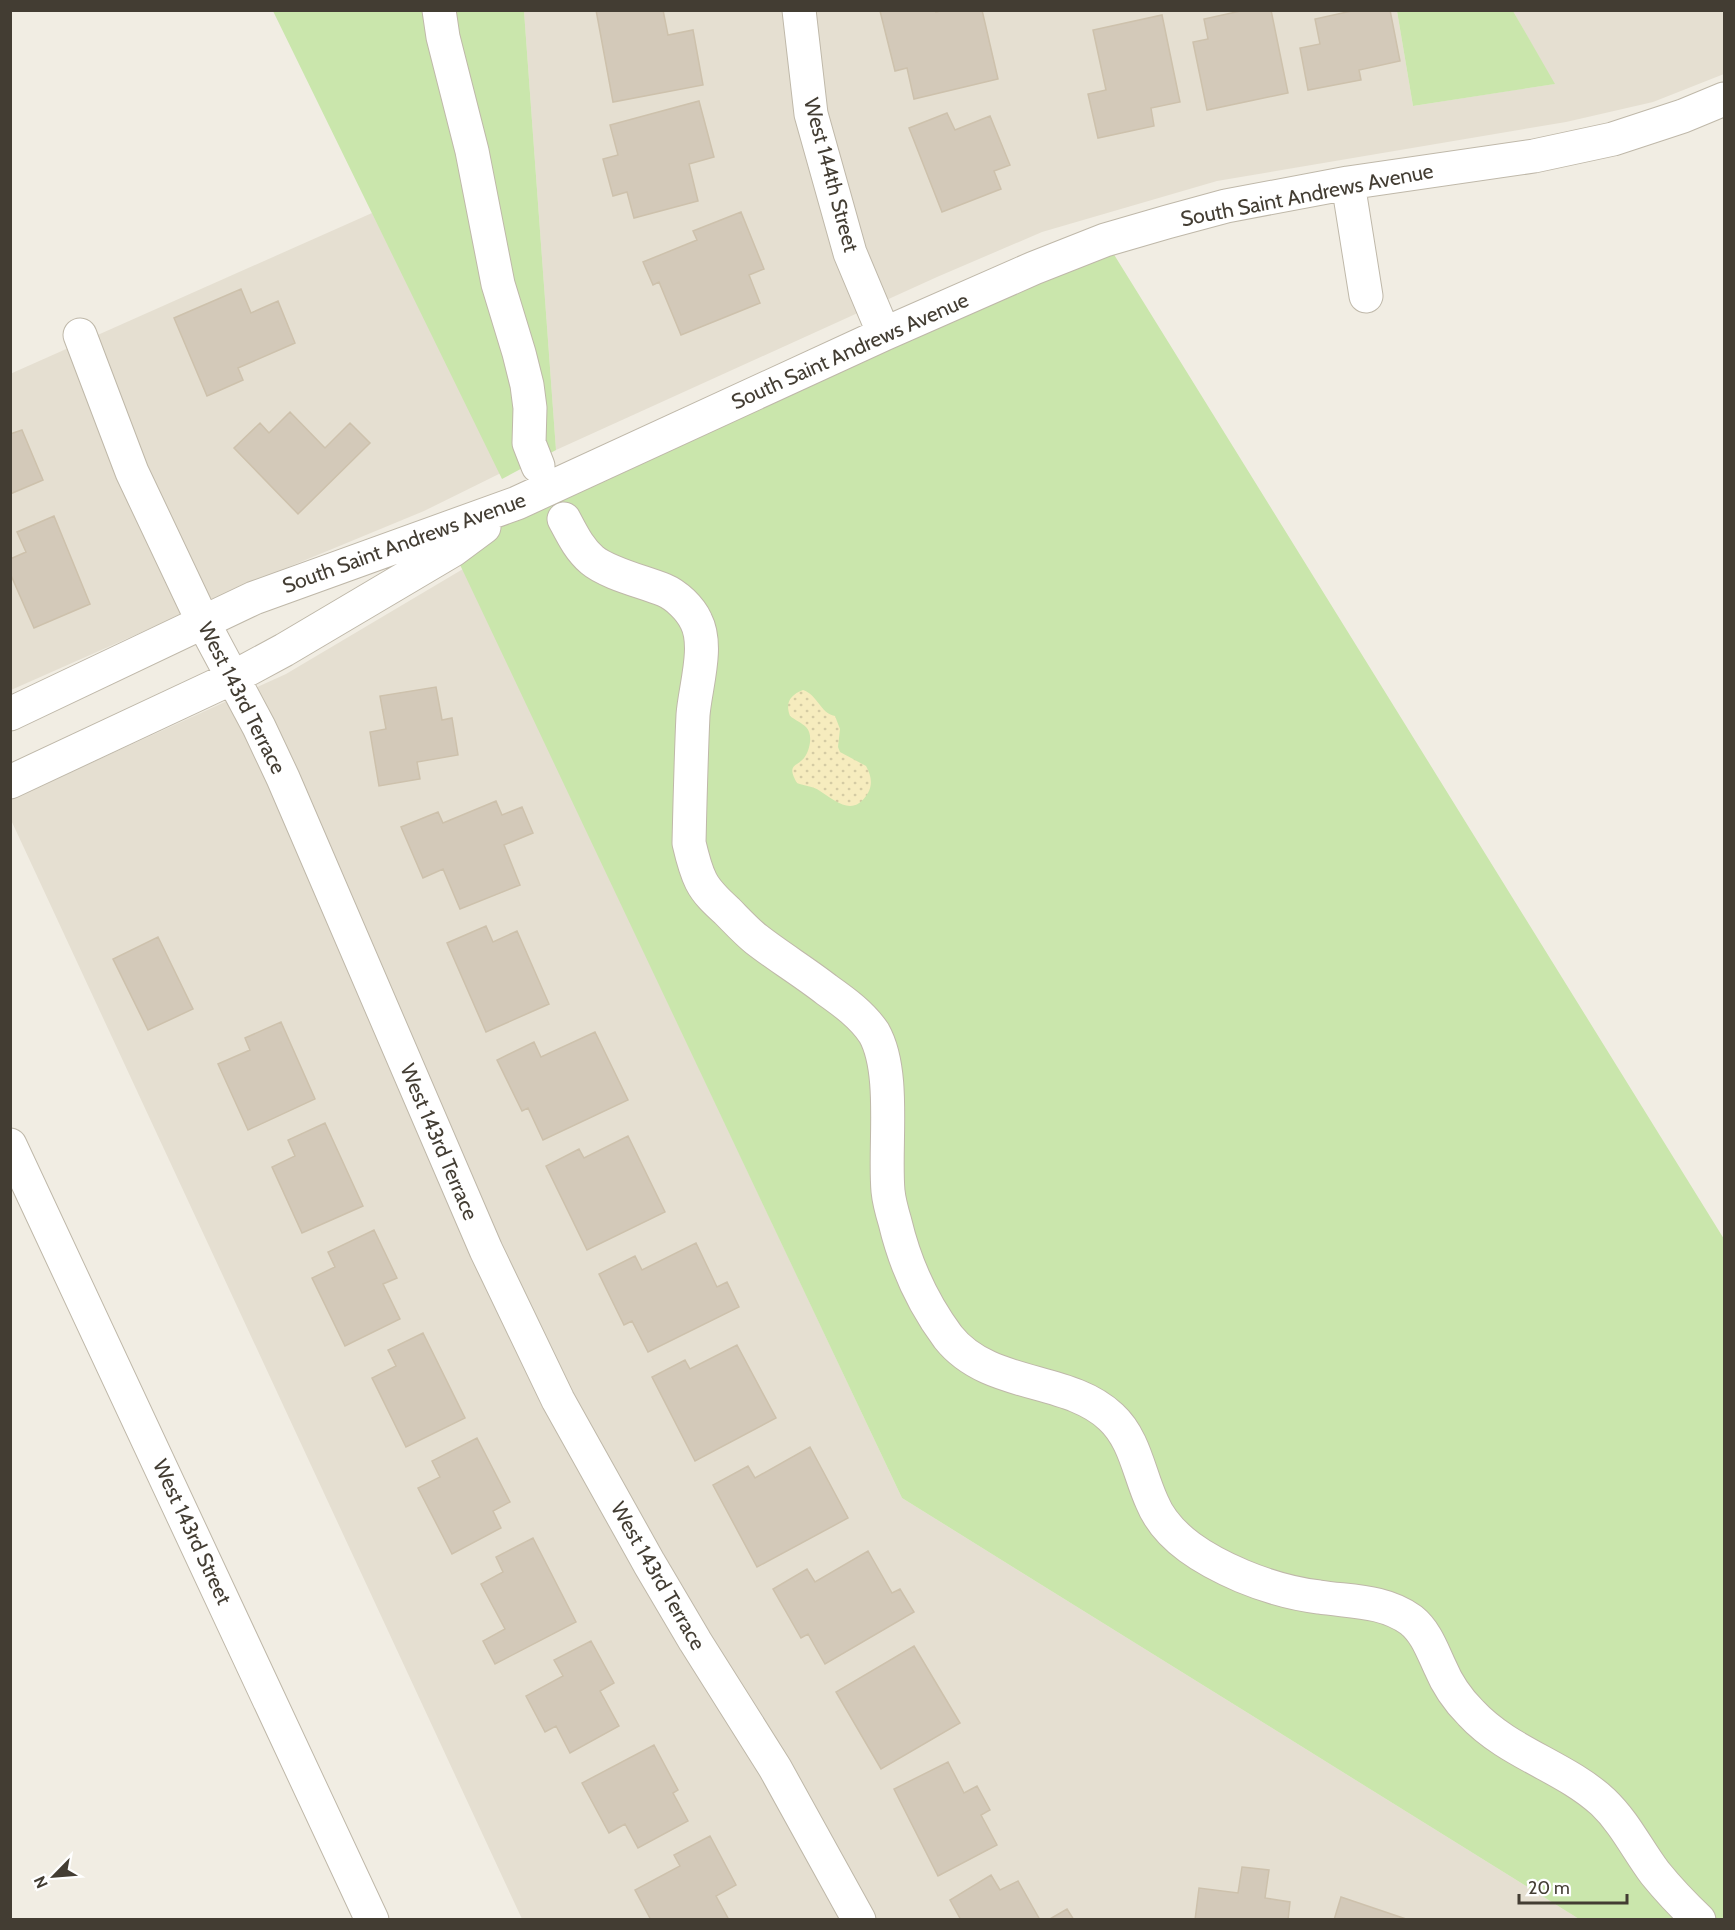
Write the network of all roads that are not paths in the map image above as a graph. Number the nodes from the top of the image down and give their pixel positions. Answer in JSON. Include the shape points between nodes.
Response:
{"nodes":[{"id":1,"x":439,"y":10,"type":"edge"},
{"id":2,"x":799,"y":10,"type":"edge"},
{"id":3,"x":1725,"y":99,"type":"edge"},
{"id":4,"x":1348,"y":183,"type":"junction"},
{"id":5,"x":1366,"y":296,"type":"dead end"},
{"id":6,"x":884,"y":334,"type":"junction"},
{"id":7,"x":80,"y":335,"type":"dead end"},
{"id":8,"x":538,"y":466,"type":"dead end"},
{"id":9,"x":517,"y":503,"type":"junction"},
{"id":10,"x":564,"y":519,"type":"dead end"},
{"id":11,"x":202,"y":622,"type":"junction"},
{"id":12,"x":232,"y":678,"type":"junction"},
{"id":13,"x":10,"y":714,"type":"edge"},
{"id":14,"x":10,"y":783,"type":"edge"},
{"id":15,"x":10,"y":1145,"type":"edge"},
{"id":16,"x":372,"y":1920,"type":"edge"},
{"id":17,"x":859,"y":1920,"type":"edge"},
{"id":18,"x":1698,"y":1920,"type":"edge"}],
"edges":[{"from":1,"to":8,"type":"street","via":[[498,284],[527,385],[529,443]]},
{"from":2,"to":6,"type":"street","name":"West 144th Street","via":[[811,114],[850,253]]},
{"from":3,"to":4,"type":"street","name":"South Saint Andrews Avenue","via":[[1613,138],[1534,156]]},
{"from":4,"to":5,"type":"street"},
{"from":4,"to":6,"type":"street","name":"South Saint Andrews Avenue","via":[[1226,207],[1106,240]]},
{"from":6,"to":9,"type":"street","name":"South Saint Andrews Avenue"},
{"from":7,"to":11,"type":"street","name":"West 143rd Terrace","via":[[132,472]]},
{"from":9,"to":11,"type":"street","name":"South Saint Andrews Avenue","via":[[276,590]]},
{"from":9,"to":12,"type":"street","via":[[453,550]]},
{"from":10,"to":18,"type":"street","via":[[576,542],[593,561],[671,593],[697,621],[702,660],[693,714],[689,843],[694,864],[713,898],[754,937],[850,1006],[876,1038],[884,1065],[888,1194],[913,1281],[951,1341],[976,1361],[1003,1374],[1077,1397],[1112,1417],[1134,1451],[1160,1519],[1178,1538],[1208,1559],[1243,1577],[1289,1591],[1386,1607],[1414,1623],[1425,1635],[1459,1700],[1475,1718],[1499,1737],[1586,1788],[1605,1805],[1623,1824],[1654,1872]]},
{"from":11,"to":12,"type":"street","name":"West 143rd Terrace"},
{"from":11,"to":13,"type":"street","name":"South Saint Andrews Avenue"},
{"from":12,"to":14,"type":"street"},
{"from":12,"to":17,"type":"street","name":"West 143rd Terrace","via":[[283,778],[519,1322],[649,1563],[775,1768]]},
{"from":15,"to":16,"type":"street","name":"West 143rd Street"}]}
